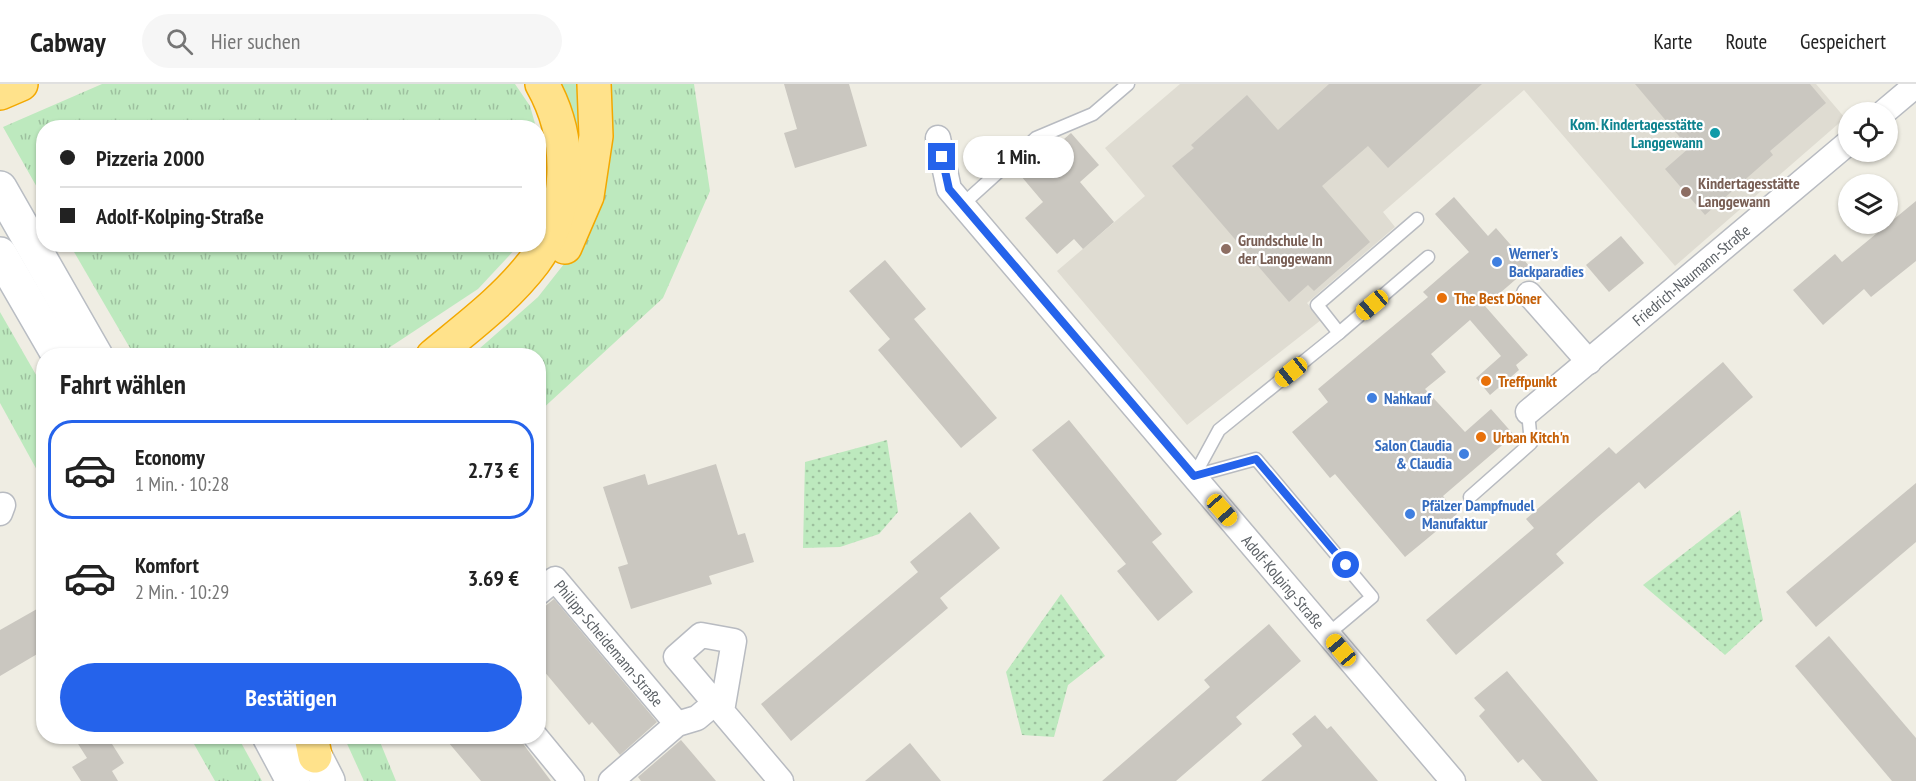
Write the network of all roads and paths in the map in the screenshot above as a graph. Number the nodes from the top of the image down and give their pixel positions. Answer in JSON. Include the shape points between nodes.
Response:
{"nodes":[{"id":1,"x":21,"y":84,"type":"edge"},
{"id":2,"x":542,"y":84,"type":"edge"},
{"id":3,"x":594,"y":84,"type":"edge"},
{"id":4,"x":1128,"y":84,"type":"edge"},
{"id":5,"x":1916,"y":85,"type":"edge"},
{"id":6,"x":0,"y":93,"type":"edge"},
{"id":7,"x":1896,"y":102,"type":"edge"},
{"id":8,"x":938,"y":138,"type":"dead end"},
{"id":9,"x":1838,"y":151,"type":"edge"},
{"id":10,"x":3,"y":193,"type":"edge"},
{"id":11,"x":963,"y":204,"type":"junction"},
{"id":12,"x":1417,"y":219,"type":"dead end"},
{"id":13,"x":546,"y":240,"type":"edge"},
{"id":14,"x":36,"y":251,"type":"edge"},
{"id":15,"x":37,"y":252,"type":"edge"},
{"id":16,"x":540,"y":252,"type":"edge"},
{"id":17,"x":0,"y":254,"type":"edge"},
{"id":18,"x":1428,"y":257,"type":"dead end"},
{"id":19,"x":1529,"y":294,"type":"dead end"},
{"id":20,"x":1339,"y":333,"type":"junction"},
{"id":21,"x":54,"y":348,"type":"edge"},
{"id":22,"x":91,"y":348,"type":"edge"},
{"id":23,"x":443,"y":348,"type":"edge"},
{"id":24,"x":469,"y":348,"type":"edge"},
{"id":25,"x":1589,"y":362,"type":"junction"},
{"id":26,"x":1528,"y":412,"type":"joint"},
{"id":27,"x":1194,"y":476,"type":"junction"},
{"id":28,"x":1470,"y":497,"type":"dead end"},
{"id":29,"x":546,"y":586,"type":"edge"},
{"id":30,"x":1328,"y":634,"type":"junction"},
{"id":31,"x":700,"y":718,"type":"junction"},
{"id":32,"x":274,"y":744,"type":"edge"},
{"id":33,"x":542,"y":744,"type":"edge"},
{"id":34,"x":293,"y":781,"type":"edge"},
{"id":35,"x":572,"y":781,"type":"edge"},
{"id":36,"x":611,"y":781,"type":"edge"},
{"id":37,"x":781,"y":781,"type":"edge"},
{"id":38,"x":1453,"y":781,"type":"edge"}],
"edges":[{"from":1,"to":6,"type":"highway"},
{"from":2,"to":13,"type":"highway","via":[[561,131],[566,164],[559,204]]},
{"from":3,"to":24,"type":"highway","via":[[596,136],[586,196],[562,254],[530,292]]},
{"from":4,"to":11,"type":"lane","via":[[1093,114],[1036,138]]},
{"from":5,"to":7,"type":"street"},
{"from":8,"to":11,"type":"street","name":"Adolf-Kolping-Straße","via":[[949,189]]},
{"from":9,"to":25,"type":"street","name":"Friedrich-Naumann-Straße"},
{"from":10,"to":14,"type":"main road"},
{"from":11,"to":27,"type":"street","name":"Adolf-Kolping-Straße"},
{"from":12,"to":20,"type":"lane","via":[[1317,305]]},
{"from":15,"to":22,"type":"main road"},
{"from":16,"to":23,"type":"highway","via":[[514,285]]},
{"from":17,"to":21,"type":"main road"},
{"from":18,"to":20,"type":"lane"},
{"from":19,"to":25,"type":"street"},
{"from":20,"to":27,"type":"lane","via":[[1219,430]]},
{"from":25,"to":26,"type":"street","name":"Friedrich-Naumann-Straße"},
{"from":26,"to":28,"type":"lane","via":[[1531,443]]},
{"from":27,"to":30,"type":"street","name":"Adolf-Kolping-Straße"},
{"from":27,"to":30,"type":"lane","name":"Adolf-Kolping-Straße","via":[[1256,459],[1372,597]]},
{"from":29,"to":31,"type":"street","name":"Philipp-Scheidemann-Straße","via":[[555,579]]},
{"from":30,"to":38,"type":"street","name":"Adolf-Kolping-Straße"},
{"from":31,"to":36,"type":"street","name":"Philipp-Scheidemann-Straße"},
{"from":31,"to":37,"type":"street","name":"Philipp-Scheidemann-Straße"},
{"from":32,"to":34,"type":"main road"},
{"from":33,"to":35,"type":"street"}]}
